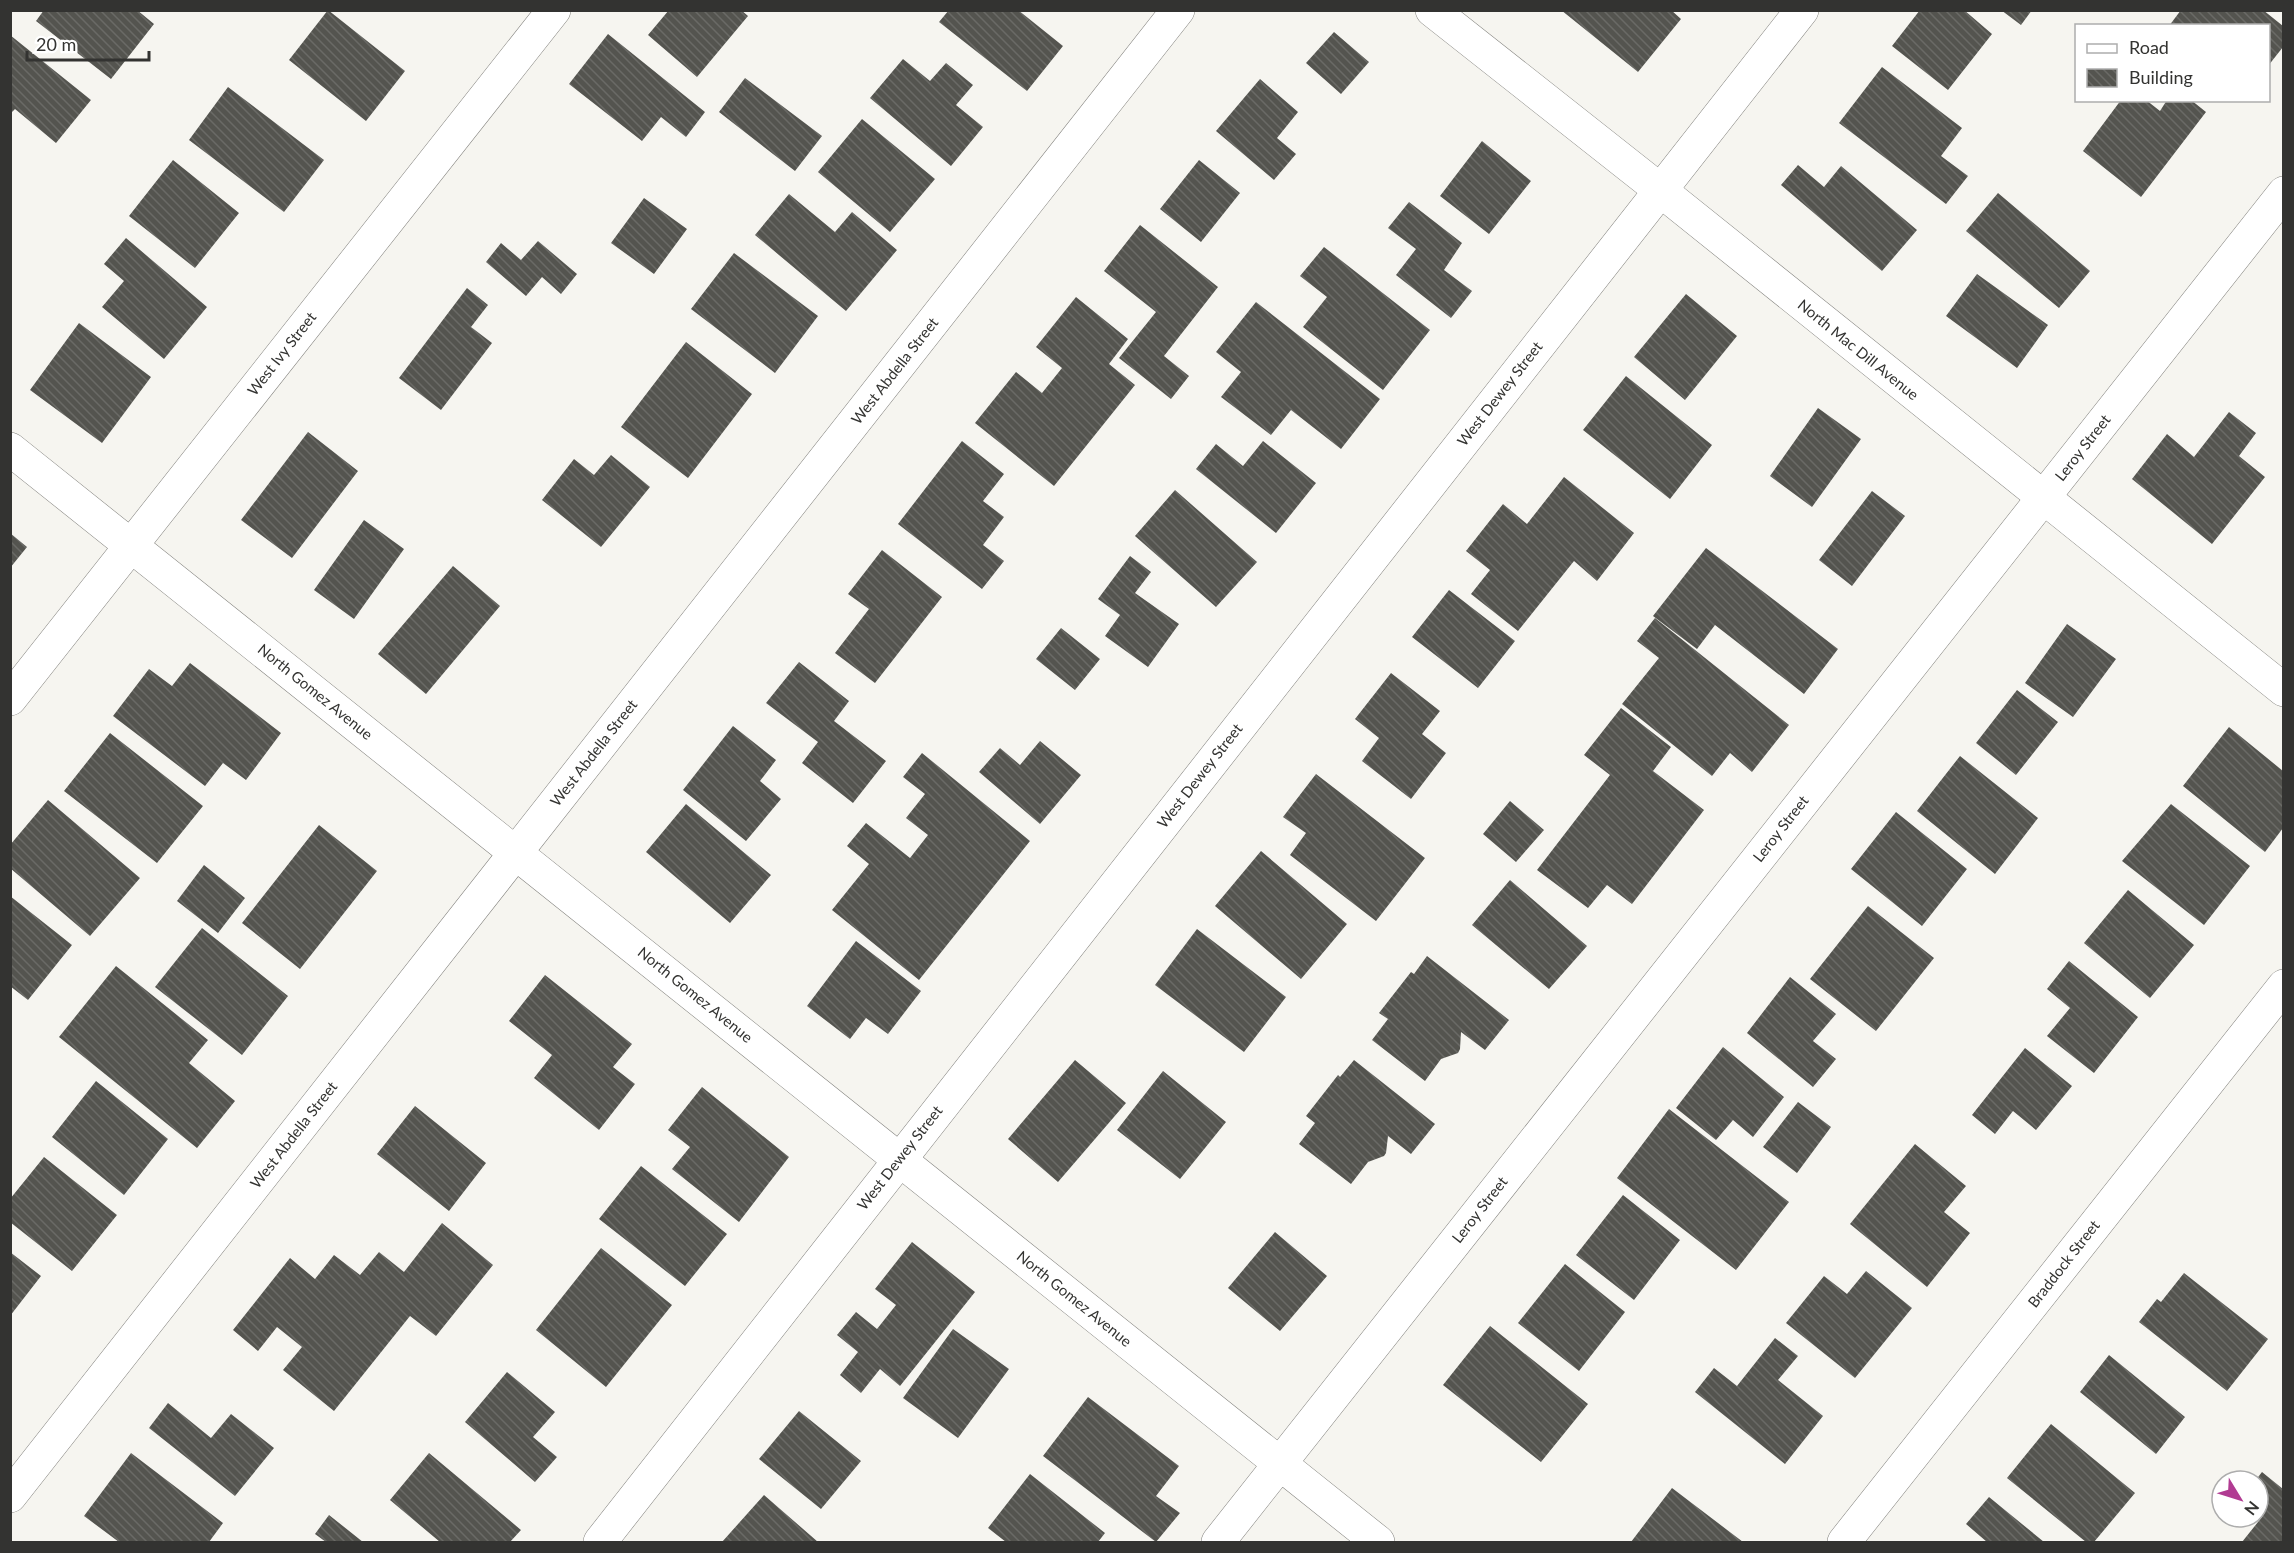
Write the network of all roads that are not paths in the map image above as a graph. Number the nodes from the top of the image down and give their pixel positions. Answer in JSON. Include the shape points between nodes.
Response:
{"nodes":[{"id":1,"x":555,"y":10,"type":"edge"},
{"id":2,"x":1178,"y":10,"type":"edge"},
{"id":3,"x":1432,"y":10,"type":"edge"},
{"id":4,"x":1802,"y":10,"type":"edge"},
{"id":5,"x":1660,"y":190,"type":"junction"},
{"id":6,"x":2283,"y":193,"type":"edge"},
{"id":7,"x":10,"y":449,"type":"edge"},
{"id":8,"x":2043,"y":498,"type":"junction"},
{"id":9,"x":132,"y":544,"type":"junction"},
{"id":10,"x":2283,"y":690,"type":"edge"},
{"id":11,"x":10,"y":699,"type":"edge"},
{"id":12,"x":516,"y":852,"type":"junction"},
{"id":13,"x":2283,"y":986,"type":"edge"},
{"id":14,"x":899,"y":1159,"type":"junction"},
{"id":15,"x":1279,"y":1464,"type":"junction"},
{"id":16,"x":10,"y":1496,"type":"edge"},
{"id":17,"x":600,"y":1542,"type":"edge"},
{"id":18,"x":1218,"y":1542,"type":"edge"},
{"id":19,"x":1378,"y":1542,"type":"edge"},
{"id":20,"x":1844,"y":1542,"type":"edge"}],
"edges":[{"from":1,"to":9,"type":"street","name":"West Ivy Street"},
{"from":2,"to":12,"type":"street","name":"West Abdella Street"},
{"from":3,"to":5,"type":"street","name":"North Mac Dill Avenue"},
{"from":4,"to":5,"type":"street","name":"West Dewey Street"},
{"from":5,"to":8,"type":"street","name":"North Mac Dill Avenue"},
{"from":5,"to":14,"type":"street","name":"West Dewey Street"},
{"from":6,"to":8,"type":"street","name":"Leroy Street"},
{"from":7,"to":9,"type":"street","name":"North Gomez Avenue"},
{"from":8,"to":10,"type":"street","name":"North Mac Dill Avenue"},
{"from":8,"to":15,"type":"street","name":"Leroy Street"},
{"from":9,"to":11,"type":"street","name":"West Ivy Street"},
{"from":9,"to":12,"type":"street","name":"North Gomez Avenue"},
{"from":12,"to":14,"type":"street","name":"North Gomez Avenue"},
{"from":12,"to":16,"type":"street","name":"West Abdella Street"},
{"from":13,"to":20,"type":"street","name":"Braddock Street"},
{"from":14,"to":15,"type":"street","name":"North Gomez Avenue"},
{"from":14,"to":17,"type":"street","name":"West Dewey Street"},
{"from":15,"to":18,"type":"street","name":"Leroy Street"},
{"from":15,"to":19,"type":"street","name":"North Gomez Avenue"}]}
